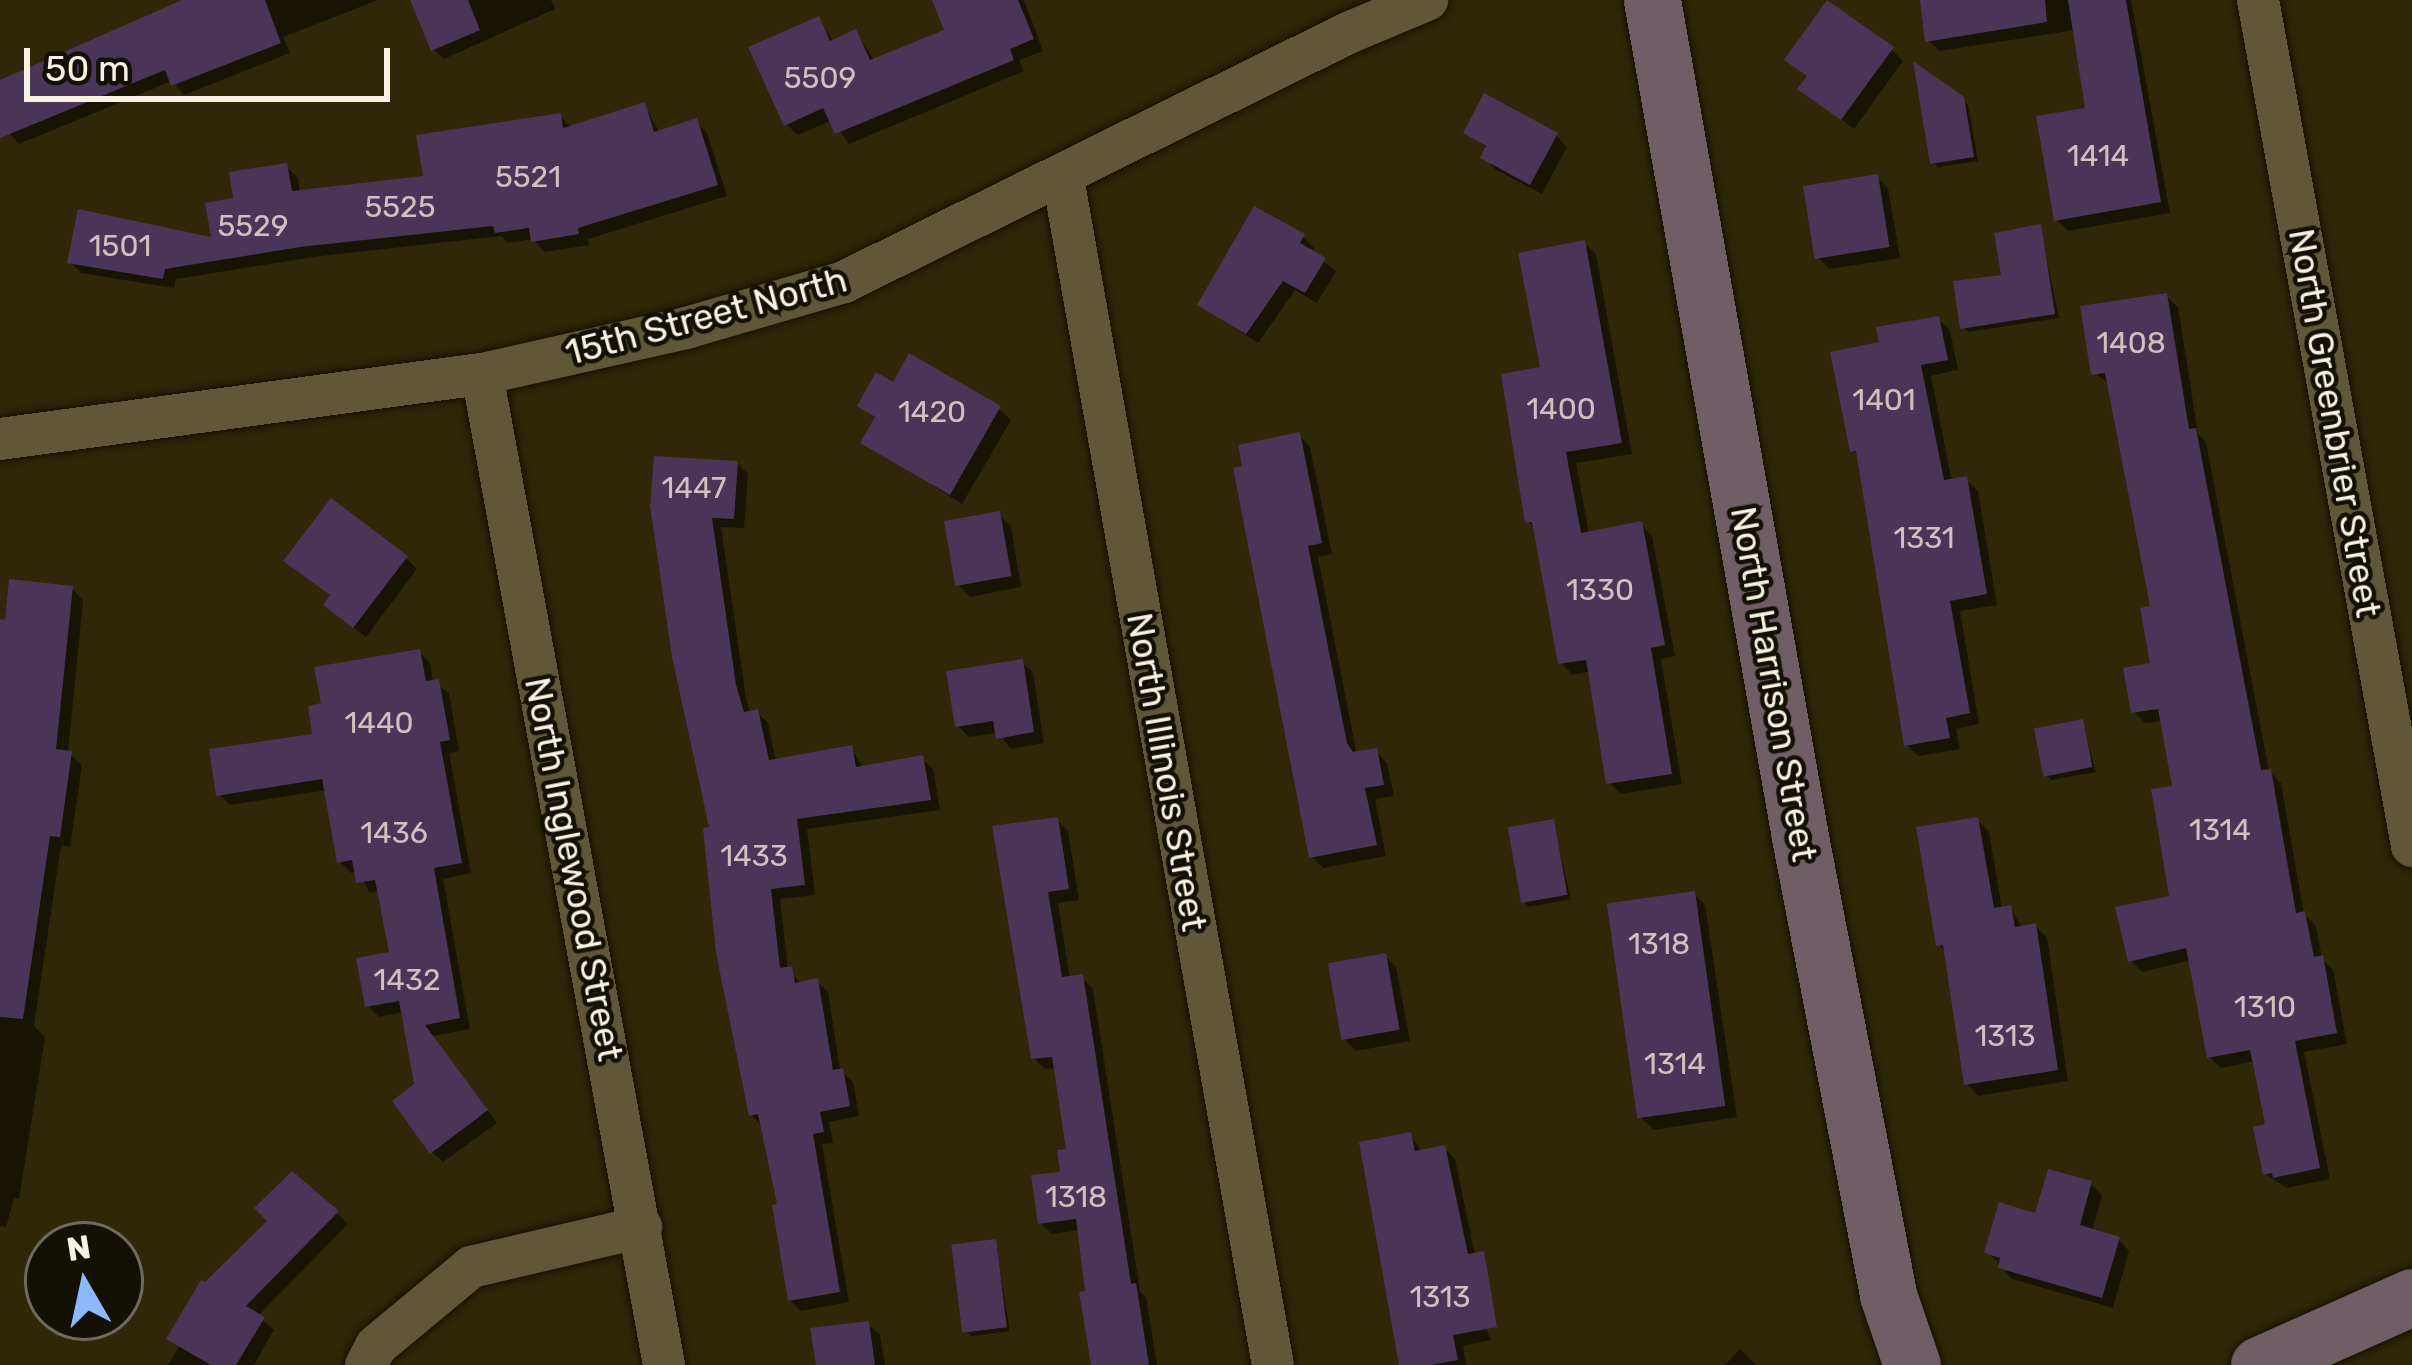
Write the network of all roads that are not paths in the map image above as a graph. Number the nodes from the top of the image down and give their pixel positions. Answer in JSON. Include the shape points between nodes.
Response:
{"nodes":[{"id":1,"x":1426,"y":0,"type":"edge"},
{"id":2,"x":1652,"y":0,"type":"edge"},
{"id":3,"x":2258,"y":0,"type":"edge"},
{"id":4,"x":1063,"y":178,"type":"junction"},
{"id":5,"x":482,"y":374,"type":"junction"},
{"id":6,"x":0,"y":439,"type":"edge"},
{"id":7,"x":2412,"y":846,"type":"edge"},
{"id":8,"x":641,"y":1226,"type":"junction"},
{"id":9,"x":2412,"y":1297,"type":"edge"},
{"id":10,"x":366,"y":1365,"type":"edge"},
{"id":11,"x":664,"y":1365,"type":"edge"},
{"id":12,"x":1274,"y":1365,"type":"edge"},
{"id":13,"x":1912,"y":1365,"type":"edge"},
{"id":14,"x":2258,"y":1365,"type":"edge"}],
"edges":[{"from":1,"to":4,"type":"street","name":"15th Street North"},
{"from":2,"to":13,"type":"street","name":"North Harrison Street","via":[[1804,860],[1888,1294]]},
{"from":3,"to":7,"type":"street","name":"North Greenbrier Street"},
{"from":4,"to":5,"type":"street","name":"15th Street North","via":[[844,282]]},
{"from":4,"to":12,"type":"street","name":"North Illinois Street"},
{"from":5,"to":6,"type":"street","name":"15th Street North"},
{"from":5,"to":8,"type":"street","name":"North Inglewood Street"},
{"from":8,"to":10,"type":"street","via":[[471,1268],[376,1346]]},
{"from":8,"to":11,"type":"street","name":"North Inglewood Street"},
{"from":9,"to":14,"type":"street"}]}
